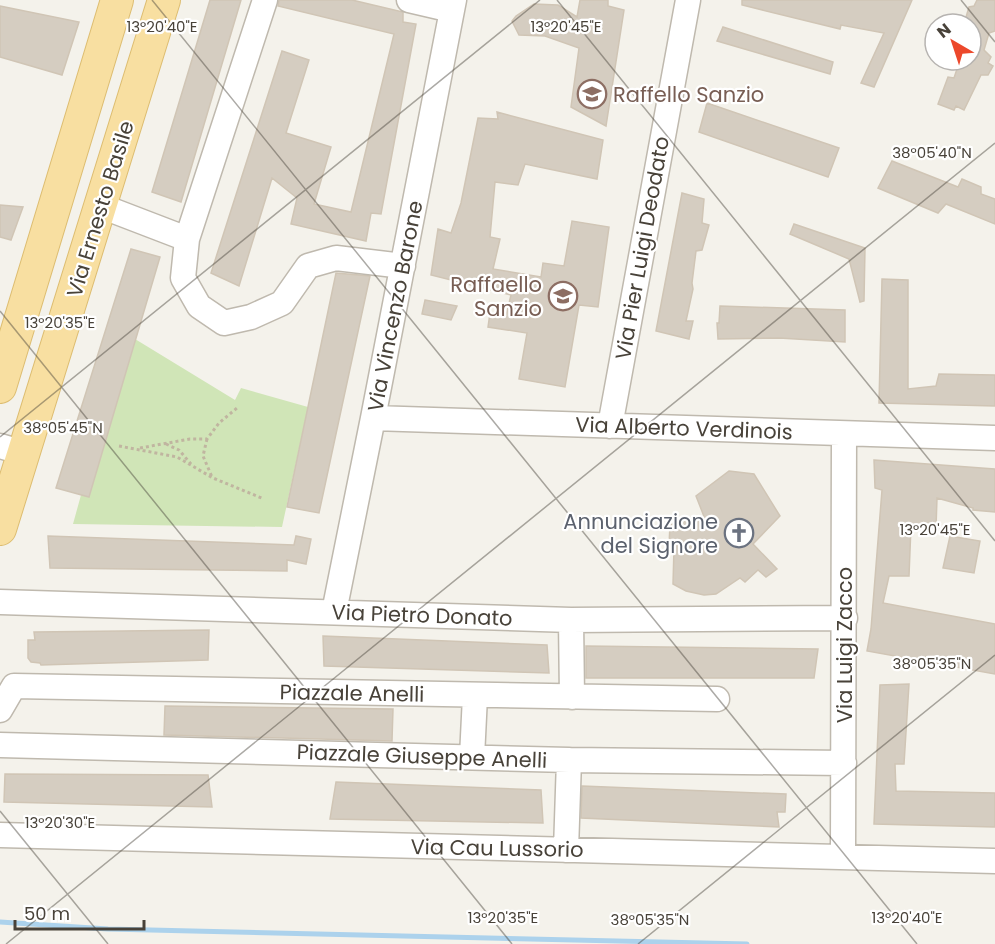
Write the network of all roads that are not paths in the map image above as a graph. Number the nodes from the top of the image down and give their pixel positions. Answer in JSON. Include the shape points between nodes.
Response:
{"nodes":[{"id":1,"x":117,"y":0,"type":"edge"},
{"id":2,"x":164,"y":0,"type":"edge"},
{"id":3,"x":265,"y":0,"type":"edge"},
{"id":4,"x":409,"y":0,"type":"edge"},
{"id":5,"x":688,"y":0,"type":"edge"},
{"id":6,"x":453,"y":5,"type":"edge"},
{"id":7,"x":101,"y":206,"type":"junction"},
{"id":8,"x":187,"y":239,"type":"junction"},
{"id":9,"x":403,"y":266,"type":"junction"},
{"id":10,"x":0,"y":387,"type":"edge"},
{"id":11,"x":373,"y":418,"type":"junction"},
{"id":12,"x":610,"y":426,"type":"junction"},
{"id":13,"x":844,"y":434,"type":"junction"},
{"id":14,"x":995,"y":438,"type":"edge"},
{"id":15,"x":12,"y":449,"type":"edge"},
{"id":16,"x":0,"y":529,"type":"edge"},
{"id":17,"x":0,"y":602,"type":"edge"},
{"id":18,"x":334,"y":612,"type":"junction"},
{"id":19,"x":845,"y":618,"type":"junction"},
{"id":20,"x":572,"y":620,"type":"junction"},
{"id":21,"x":475,"y":696,"type":"junction"},
{"id":22,"x":572,"y":697,"type":"junction"},
{"id":23,"x":717,"y":699,"type":"dead end"},
{"id":24,"x":0,"y":710,"type":"edge"},
{"id":25,"x":0,"y":745,"type":"edge"},
{"id":26,"x":472,"y":757,"type":"junction"},
{"id":27,"x":568,"y":760,"type":"junction"},
{"id":28,"x":844,"y":763,"type":"junction"},
{"id":29,"x":0,"y":835,"type":"edge"},
{"id":30,"x":566,"y":850,"type":"junction"},
{"id":31,"x":843,"y":856,"type":"junction"},
{"id":32,"x":995,"y":861,"type":"edge"}],
"edges":[{"from":1,"to":10,"type":"main road"},
{"from":2,"to":7,"type":"main road","name":"Via Ernesto Basile"},
{"from":3,"to":8,"type":"street"},
{"from":4,"to":6,"type":"street"},
{"from":5,"to":12,"type":"street","name":"Via Pier Luigi Deodato"},
{"from":6,"to":9,"type":"street","name":"Via Vincenzo Barone"},
{"from":7,"to":8,"type":"street"},
{"from":7,"to":15,"type":"main road","name":"Via Ernesto Basile"},
{"from":8,"to":9,"type":"street","via":[[183,278],[199,306],[224,323],[251,317],[282,303],[308,266],[336,258]]},
{"from":9,"to":11,"type":"street","name":"Via Vincenzo Barone"},
{"from":11,"to":12,"type":"street","name":"Via Alberto Verdinois"},
{"from":11,"to":18,"type":"street","name":"Via Vincenzo Barone"},
{"from":12,"to":13,"type":"street","name":"Via Alberto Verdinois"},
{"from":13,"to":14,"type":"street","name":"Via Alberto Verdinois"},
{"from":13,"to":19,"type":"street","name":"Via Luigi Zacco"},
{"from":15,"to":16,"type":"main road","name":"Via Ernesto Basile"},
{"from":17,"to":18,"type":"street","name":"Via Pietro Donato"},
{"from":18,"to":20,"type":"street","name":"Via Pietro Donato"},
{"from":19,"to":20,"type":"street","name":"Via Pietro Donato"},
{"from":19,"to":28,"type":"street","name":"Via Luigi Zacco"},
{"from":20,"to":22,"type":"street"},
{"from":21,"to":22,"type":"street","name":"Piazzale Anelli"},
{"from":21,"to":24,"type":"street","name":"Piazzale Anelli","via":[[14,686]]},
{"from":21,"to":26,"type":"street"},
{"from":22,"to":23,"type":"street","name":"Piazzale Anelli"},
{"from":25,"to":26,"type":"street","name":"Piazzale Giuseppe Anelli"},
{"from":26,"to":27,"type":"street","name":"Piazzale Giuseppe Anelli"},
{"from":27,"to":28,"type":"street","name":"Piazzale Giuseppe Anelli"},
{"from":27,"to":30,"type":"street"},
{"from":28,"to":31,"type":"street","name":"Via Luigi Zacco"},
{"from":29,"to":30,"type":"street","name":"Via Cau Lussorio"},
{"from":30,"to":31,"type":"street","name":"Via Cau Lussorio"},
{"from":31,"to":32,"type":"street","name":"Via Cau Lussorio"}]}
